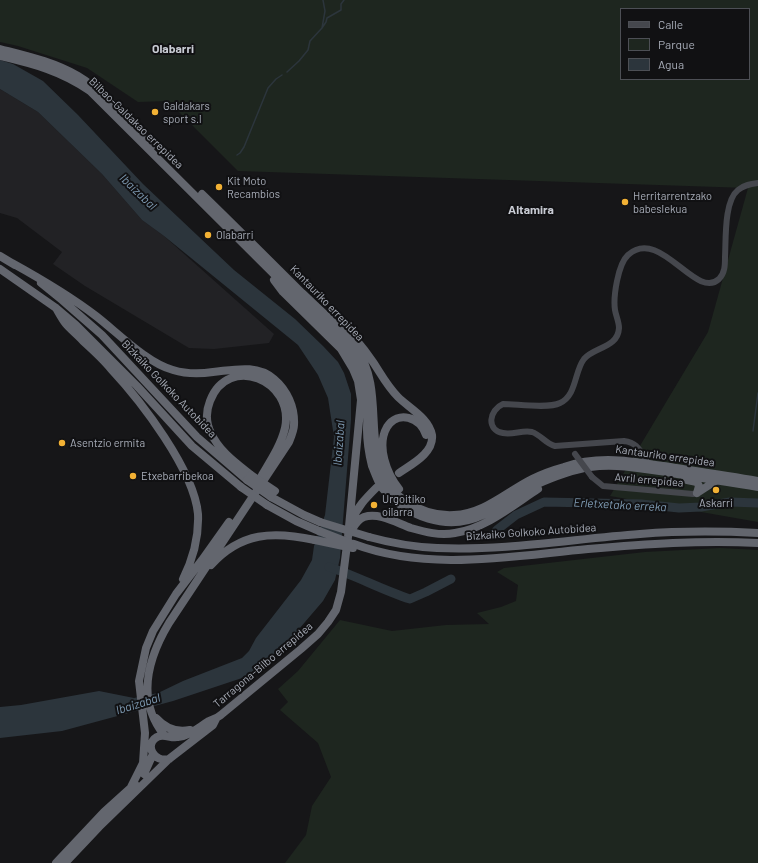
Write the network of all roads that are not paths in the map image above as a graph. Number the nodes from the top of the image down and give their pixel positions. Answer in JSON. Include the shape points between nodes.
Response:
{"nodes":[{"id":1,"x":0,"y":49,"type":"edge"},
{"id":2,"x":0,"y":56,"type":"edge"},
{"id":3,"x":758,"y":183,"type":"edge"},
{"id":4,"x":238,"y":238,"type":"joint"},
{"id":5,"x":0,"y":256,"type":"edge"},
{"id":6,"x":257,"y":257,"type":"junction"},
{"id":7,"x":12,"y":263,"type":"junction"},
{"id":8,"x":0,"y":269,"type":"edge"},
{"id":9,"x":306,"y":296,"type":"junction"},
{"id":10,"x":56,"y":308,"type":"junction"},
{"id":11,"x":570,"y":446,"type":"junction"},
{"id":12,"x":639,"y":449,"type":"junction"},
{"id":13,"x":418,"y":459,"type":"junction"},
{"id":14,"x":632,"y":461,"type":"junction"},
{"id":15,"x":648,"y":463,"type":"junction"},
{"id":16,"x":639,"y":468,"type":"junction"},
{"id":17,"x":565,"y":472,"type":"junction"},
{"id":18,"x":399,"y":473,"type":"dead end"},
{"id":19,"x":249,"y":477,"type":"junction"},
{"id":20,"x":716,"y":480,"type":"junction"},
{"id":21,"x":758,"y":481,"type":"edge"},
{"id":22,"x":758,"y":487,"type":"edge"},
{"id":23,"x":697,"y":493,"type":"junction"},
{"id":24,"x":351,"y":503,"type":"junction"},
{"id":25,"x":432,"y":513,"type":"junction"},
{"id":26,"x":758,"y":533,"type":"edge"},
{"id":27,"x":348,"y":537,"type":"junction"},
{"id":28,"x":758,"y":544,"type":"edge"},
{"id":29,"x":354,"y":546,"type":"junction"},
{"id":30,"x":198,"y":579,"type":"junction"},
{"id":31,"x":176,"y":594,"type":"junction"},
{"id":32,"x":149,"y":714,"type":"junction"},
{"id":33,"x":216,"y":719,"type":"junction"},
{"id":34,"x":205,"y":724,"type":"junction"},
{"id":35,"x":167,"y":736,"type":"junction"},
{"id":36,"x":153,"y":742,"type":"junction"},
{"id":37,"x":153,"y":754,"type":"junction"},
{"id":38,"x":171,"y":757,"type":"junction"},
{"id":39,"x":131,"y":787,"type":"junction"},
{"id":40,"x":56,"y":863,"type":"edge"},
{"id":41,"x":65,"y":863,"type":"edge"}],
"edges":[{"from":1,"to":9,"type":"highway","name":"Kantauriko errepidea","via":[[40,58],[68,70],[85,81],[112,104]]},
{"from":2,"to":4,"type":"highway","name":"Bilbao-Galdakao errepidea","via":[[52,70],[90,91]]},
{"from":3,"to":11,"type":"street","via":[[741,187],[731,199],[724,269],[719,279],[711,283],[700,281],[668,257],[652,250],[641,249],[633,252],[626,257],[617,284],[615,310],[619,328],[616,336],[612,343],[584,359],[567,398],[552,406],[503,404],[492,413],[491,421],[500,432],[532,432],[552,446]]},
{"from":4,"to":6,"type":"highway","name":"Kantauriko errepidea"},
{"from":5,"to":7,"type":"highway","name":"Bizkaiko Golkoko Autobidea"},
{"from":6,"to":17,"type":"highway","name":"Kantauriko errepidea","via":[[345,345],[358,363],[368,400],[368,452],[374,472],[381,487],[390,497],[411,513],[436,521],[467,521],[497,508],[534,485]]},
{"from":6,"to":24,"type":"highway","via":[[283,292],[340,349],[353,368],[358,381],[361,400]]},
{"from":7,"to":19,"type":"highway","name":"Bizkaiko Golkoko Autobidea","via":[[62,300],[102,335],[197,437]]},
{"from":7,"to":30,"type":"highway","via":[[52,285],[154,361],[173,370],[193,374],[247,368],[262,372],[276,381],[288,396],[294,425],[289,442]]},
{"from":8,"to":10,"type":"highway","name":"Bizkaiko Golkoko Autobidea"},
{"from":9,"to":13,"type":"highway","via":[[350,332],[361,344],[388,386],[426,422],[432,436],[431,443],[429,449]]},
{"from":9,"to":25,"type":"highway","name":"Kantauriko errepidea","via":[[351,341],[364,361],[373,399],[375,450],[387,483],[413,506]]},
{"from":10,"to":29,"type":"highway","name":"Bizkaiko Golkoko Autobidea","bridge":true,"via":[[95,342],[192,446],[241,487],[296,521]]},
{"from":10,"to":31,"type":"highway","via":[[66,325],[111,368],[139,402],[173,451],[186,476],[198,513],[198,531],[193,557]]},
{"from":11,"to":12,"type":"street","via":[[624,441],[634,443]]},
{"from":11,"to":23,"type":"street","name":"Avril errepidea","bridge":true,"via":[[592,476],[603,486]]},
{"from":12,"to":14,"type":"street","via":[[638,456]]},
{"from":12,"to":15,"type":"street"},
{"from":13,"to":18,"type":"highway"},
{"from":13,"to":25,"type":"highway","via":[[427,440],[423,427],[414,419],[393,421],[384,434],[387,469],[399,488]]},
{"from":14,"to":15,"type":"highway","name":"Kantauriko errepidea"},
{"from":14,"to":25,"type":"highway","name":"Kantauriko errepidea","via":[[600,459],[574,464],[532,479],[479,510],[454,515]]},
{"from":15,"to":21,"type":"highway","name":"Kantauriko errepidea"},
{"from":16,"to":17,"type":"highway","name":"Kantauriko errepidea","via":[[591,467]]},
{"from":16,"to":20,"type":"highway","name":"Kantauriko errepidea"},
{"from":16,"to":23,"type":"highway","via":[[647,474],[697,482]]},
{"from":17,"to":27,"type":"highway","via":[[477,528],[455,534],[437,534],[373,516],[364,517],[356,522]]},
{"from":19,"to":26,"type":"highway","name":"Bizkaiko Golkoko Autobidea","bridge":true,"via":[[304,515],[320,522],[395,543],[429,547],[502,547],[641,534],[721,531]]},
{"from":19,"to":31,"type":"highway","via":[[215,441],[207,422],[208,405],[216,390],[230,379],[241,376],[261,379],[276,390],[285,410],[285,429],[262,474]]},
{"from":20,"to":22,"type":"highway","name":"Kantauriko errepidea"},
{"from":20,"to":23,"type":"highway"},
{"from":24,"to":27,"type":"highway"},
{"from":24,"to":27,"type":"highway","via":[[376,488],[356,512]]},
{"from":27,"to":33,"type":"highway","name":"Tarragona-Bilbo errepidea","via":[[339,602],[324,628]]},
{"from":28,"to":29,"type":"highway","name":"Bizkaiko Golkoko Autobidea","via":[[645,544],[465,560],[418,559]]},
{"from":29,"to":30,"type":"highway","bridge":true,"via":[[282,535],[262,536],[243,541],[224,552]]},
{"from":30,"to":32,"type":"highway","via":[[160,638],[151,660],[148,682]]},
{"from":31,"to":32,"type":"highway","via":[[153,631],[146,648],[139,681]]},
{"from":32,"to":34,"type":"highway","via":[[164,726],[176,731],[193,729]]},
{"from":32,"to":35,"type":"highway"},
{"from":32,"to":36,"type":"highway"},
{"from":32,"to":39,"type":"highway","via":[[143,763]]},
{"from":33,"to":34,"type":"highway","name":"Tarragona-Bilbo errepidea"},
{"from":33,"to":38,"type":"highway","name":"Tarragona-Bilbo errepidea","via":[[214,725]]},
{"from":34,"to":35,"type":"highway","name":"Tarragona-Bilbo errepidea","via":[[178,738]]},
{"from":35,"to":36,"type":"highway","name":"Tarragona-Bilbo errepidea","via":[[158,737]]},
{"from":35,"to":38,"type":"highway","via":[[175,743],[175,751]]},
{"from":36,"to":37,"type":"highway"},
{"from":37,"to":38,"type":"highway","via":[[158,759],[165,760]]},
{"from":37,"to":39,"type":"highway","via":[[145,772]]},
{"from":38,"to":41,"type":"highway","name":"Tarragona-Bilbo errepidea"},
{"from":39,"to":40,"type":"highway"}]}
